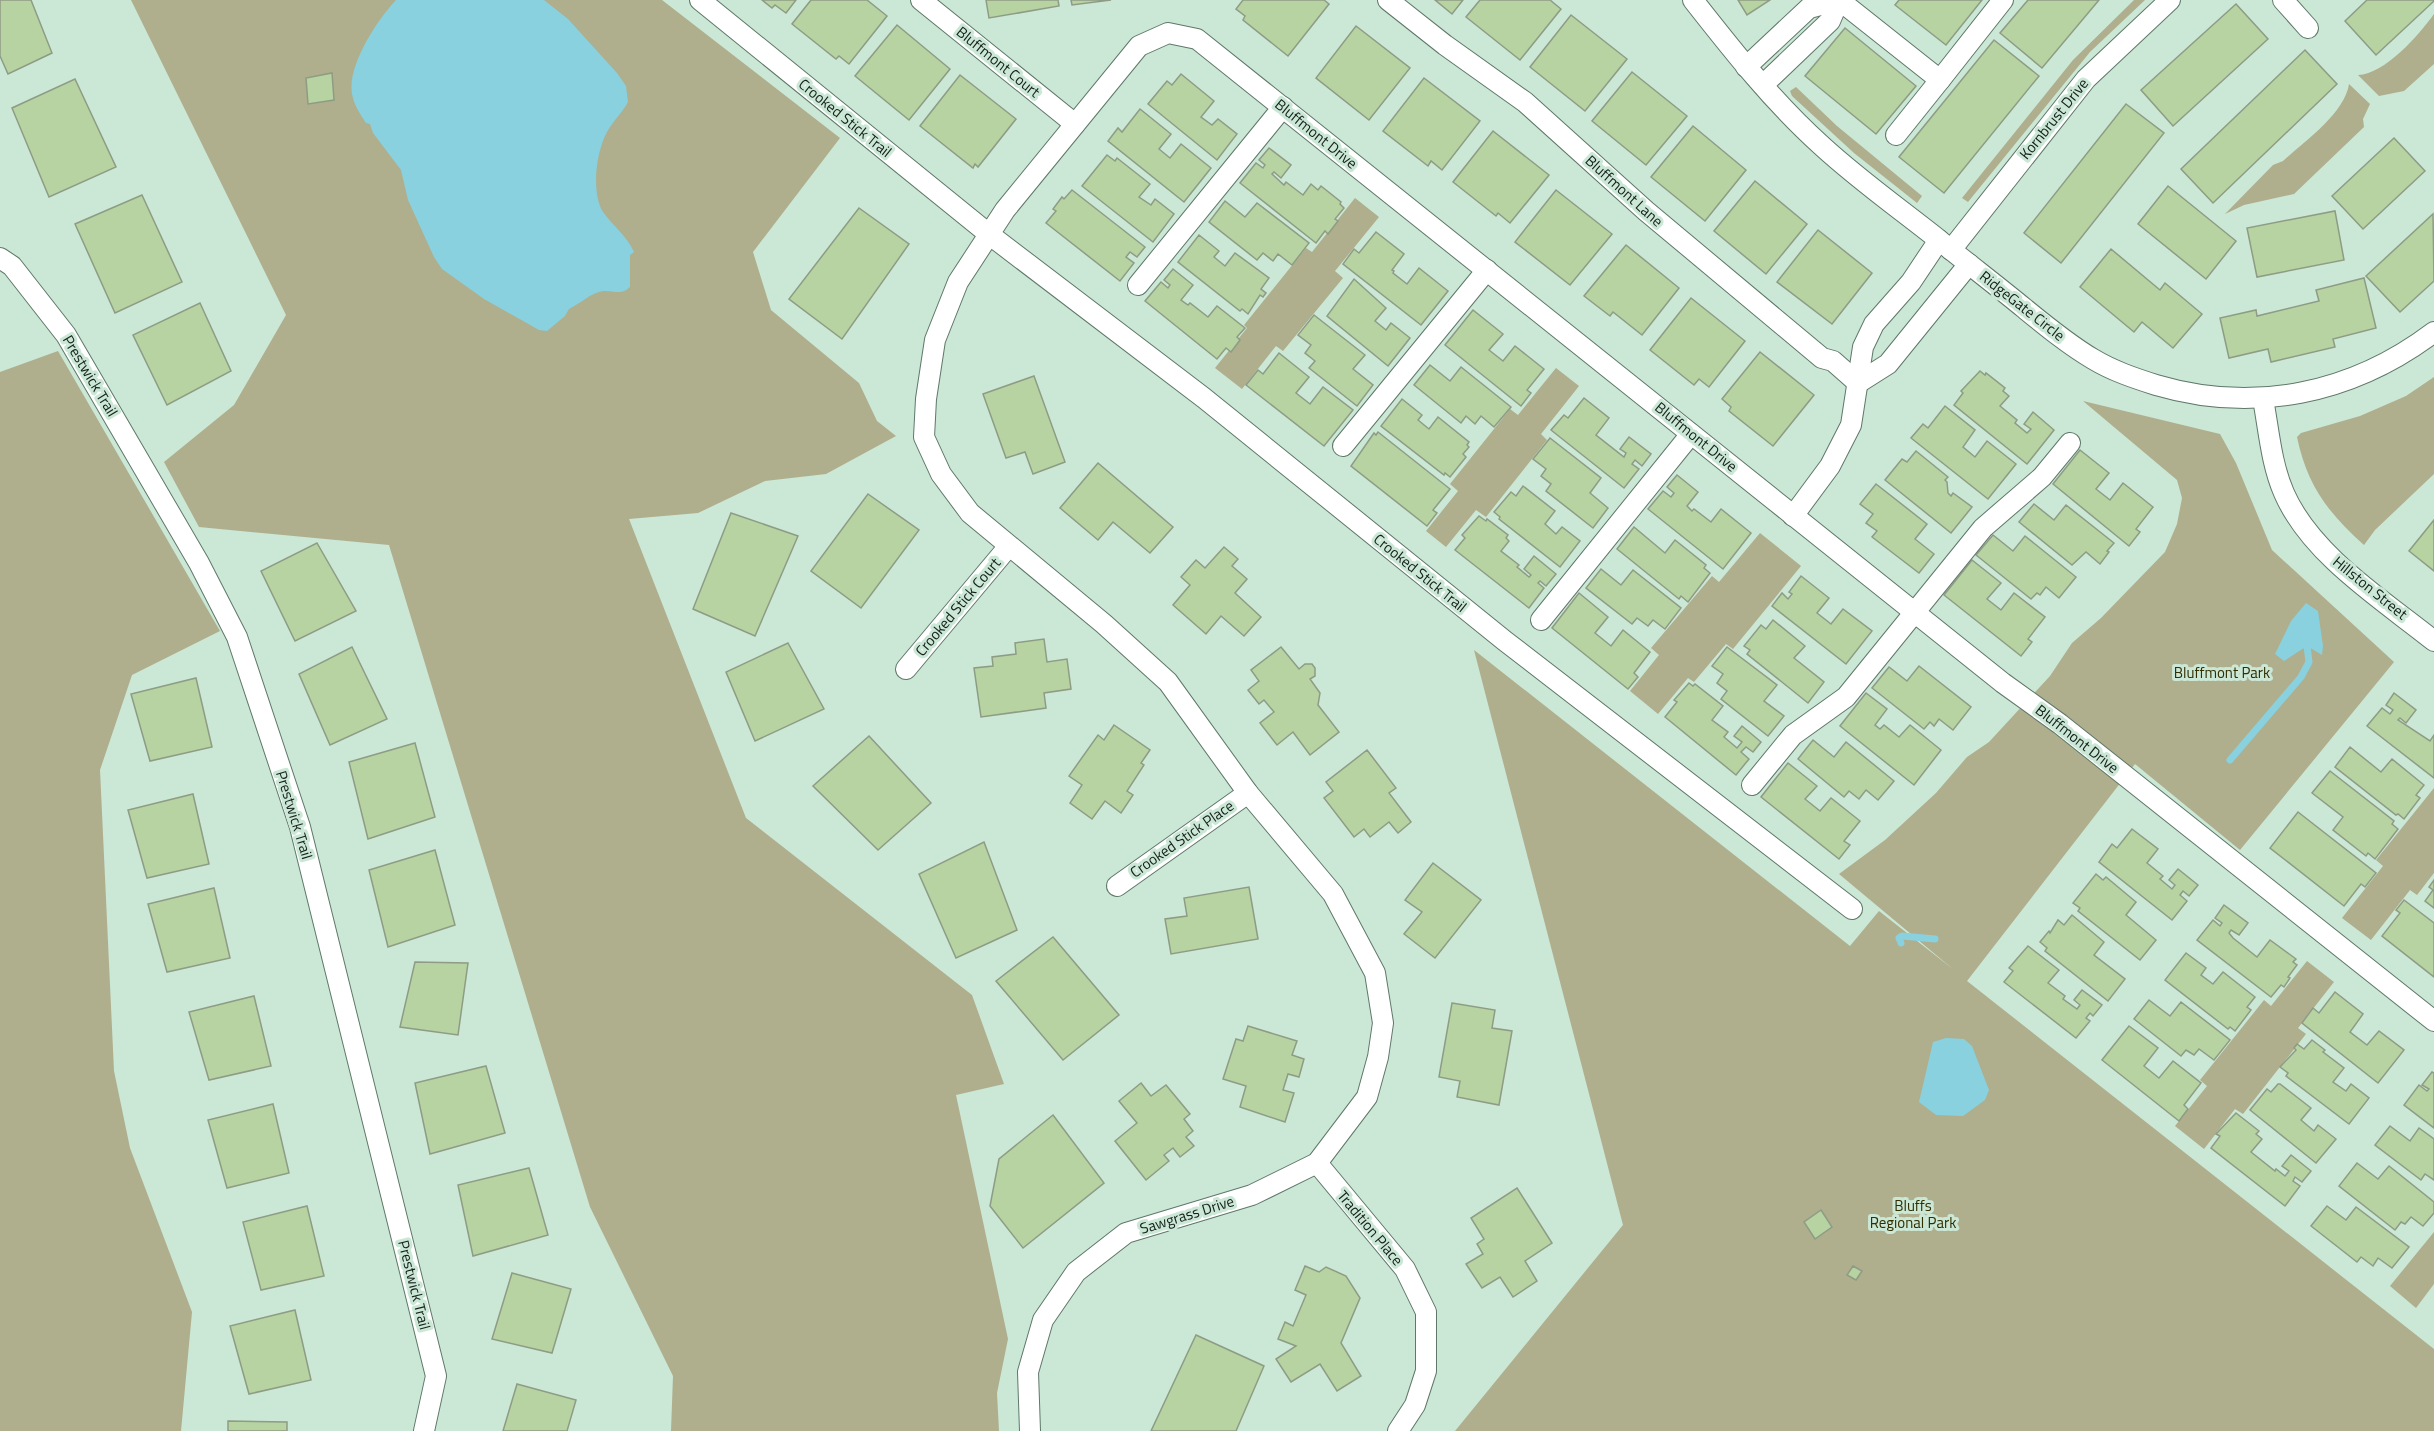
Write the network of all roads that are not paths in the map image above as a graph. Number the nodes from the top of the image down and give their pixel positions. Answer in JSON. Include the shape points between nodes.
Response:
{"nodes":[{"id":1,"x":700,"y":0,"type":"edge"},
{"id":2,"x":921,"y":0,"type":"edge"},
{"id":3,"x":1388,"y":0,"type":"edge"},
{"id":4,"x":1694,"y":0,"type":"edge"},
{"id":5,"x":1839,"y":0,"type":"edge"},
{"id":6,"x":2003,"y":0,"type":"edge"},
{"id":7,"x":2170,"y":0,"type":"edge"},
{"id":8,"x":2283,"y":0,"type":"edge"},
{"id":9,"x":2308,"y":28,"type":"dead end"},
{"id":10,"x":1746,"y":68,"type":"junction"},
{"id":11,"x":1940,"y":80,"type":"junction"},
{"id":12,"x":1763,"y":85,"type":"junction"},
{"id":13,"x":1283,"y":107,"type":"junction"},
{"id":14,"x":1075,"y":124,"type":"junction"},
{"id":15,"x":1896,"y":135,"type":"dead end"},
{"id":16,"x":990,"y":235,"type":"junction"},
{"id":17,"x":1945,"y":245,"type":"junction"},
{"id":18,"x":0,"y":258,"type":"edge"},
{"id":19,"x":1968,"y":264,"type":"junction"},
{"id":20,"x":1487,"y":270,"type":"junction"},
{"id":21,"x":1138,"y":285,"type":"dead end"},
{"id":22,"x":2434,"y":332,"type":"edge"},
{"id":23,"x":1858,"y":383,"type":"junction"},
{"id":24,"x":2263,"y":399,"type":"junction"},
{"id":25,"x":1691,"y":434,"type":"junction"},
{"id":26,"x":2070,"y":443,"type":"dead end"},
{"id":27,"x":1343,"y":446,"type":"dead end"},
{"id":28,"x":1793,"y":516,"type":"junction"},
{"id":29,"x":1009,"y":546,"type":"junction"},
{"id":30,"x":1915,"y":613,"type":"junction"},
{"id":31,"x":1541,"y":620,"type":"dead end"},
{"id":32,"x":2434,"y":641,"type":"edge"},
{"id":33,"x":906,"y":669,"type":"dead end"},
{"id":34,"x":1752,"y":785,"type":"dead end"},
{"id":35,"x":1248,"y":793,"type":"junction"},
{"id":36,"x":1117,"y":886,"type":"dead end"},
{"id":37,"x":1852,"y":909,"type":"dead end"},
{"id":38,"x":2434,"y":1021,"type":"edge"},
{"id":39,"x":1317,"y":1163,"type":"junction"},
{"id":40,"x":424,"y":1431,"type":"edge"},
{"id":41,"x":1029,"y":1431,"type":"edge"},
{"id":42,"x":1398,"y":1431,"type":"edge"}],
"edges":[{"from":1,"to":16,"type":"street","name":"Crooked Stick Trail"},
{"from":2,"to":14,"type":"street","name":"Bluffmont Court"},
{"from":3,"to":23,"type":"street","name":"Bluffmont Lane","via":[[1525,102],[1646,211],[1822,358],[1833,361]]},
{"from":4,"to":10,"type":"street","name":"RidgeGate Circle"},
{"from":5,"to":10,"type":"street","via":[[1809,8]]},
{"from":5,"to":11,"type":"street"},
{"from":5,"to":12,"type":"street","via":[[1830,21]]},
{"from":6,"to":11,"type":"street"},
{"from":7,"to":17,"type":"street","name":"Kornbrust Drive","via":[[2086,79]]},
{"from":8,"to":9,"type":"street"},
{"from":10,"to":12,"type":"street","name":"RidgeGate Circle"},
{"from":11,"to":15,"type":"street"},
{"from":12,"to":17,"type":"street","name":"RidgeGate Circle","via":[[1821,146]]},
{"from":13,"to":14,"type":"street","name":"Bluffmont Drive","via":[[1197,39],[1168,33],[1138,46]]},
{"from":13,"to":20,"type":"street","name":"Bluffmont Drive"},
{"from":13,"to":21,"type":"street"},
{"from":14,"to":16,"type":"street","name":"Bluffmont Drive","via":[[1005,210]]},
{"from":16,"to":29,"type":"street","via":[[958,282],[935,340],[924,437],[941,474],[970,513]]},
{"from":16,"to":37,"type":"street","name":"Crooked Stick Trail","via":[[1204,398],[1505,641]]},
{"from":17,"to":19,"type":"street","name":"RidgeGate Circle"},
{"from":17,"to":23,"type":"street","name":"Kornbrust Drive","via":[[1875,324],[1863,347]]},
{"from":18,"to":40,"type":"street","name":"Prestwick Trail","via":[[12,266],[66,335],[199,563],[237,637],[300,827],[436,1376]]},
{"from":19,"to":23,"type":"street","via":[[1888,364]]},
{"from":19,"to":24,"type":"street","name":"RidgeGate Circle","via":[[2050,329],[2130,377],[2187,394]]},
{"from":20,"to":25,"type":"street","name":"Bluffmont Drive"},
{"from":20,"to":27,"type":"street"},
{"from":22,"to":24,"type":"street","name":"RidgeGate Circle","via":[[2415,347],[2347,381]]},
{"from":23,"to":28,"type":"street","name":"Kornbrust Drive","via":[[1851,425],[1830,466]]},
{"from":24,"to":32,"type":"street","name":"Hillston Street","via":[[2270,449],[2285,494],[2306,528],[2336,562]]},
{"from":25,"to":28,"type":"street","name":"Bluffmont Drive"},
{"from":25,"to":31,"type":"street"},
{"from":26,"to":30,"type":"street","via":[[2042,477],[1983,528]]},
{"from":28,"to":30,"type":"street","name":"Bluffmont Drive"},
{"from":29,"to":33,"type":"street","name":"Crooked Stick Court"},
{"from":29,"to":35,"type":"street","via":[[1168,682]]},
{"from":30,"to":34,"type":"street","via":[[1846,697],[1793,735]]},
{"from":30,"to":38,"type":"street","name":"Bluffmont Drive"},
{"from":35,"to":36,"type":"street","name":"Crooked Stick Place"},
{"from":35,"to":39,"type":"street","name":"Sawgrass Drive","via":[[1333,894],[1375,973],[1383,1023],[1378,1058],[1366,1097]]},
{"from":39,"to":41,"type":"street","name":"Sawgrass Drive","via":[[1252,1195],[1126,1233],[1076,1272],[1043,1320],[1028,1372]]},
{"from":39,"to":42,"type":"street","name":"Tradition Place","via":[[1405,1269],[1426,1312],[1426,1371],[1415,1406]]}]}
